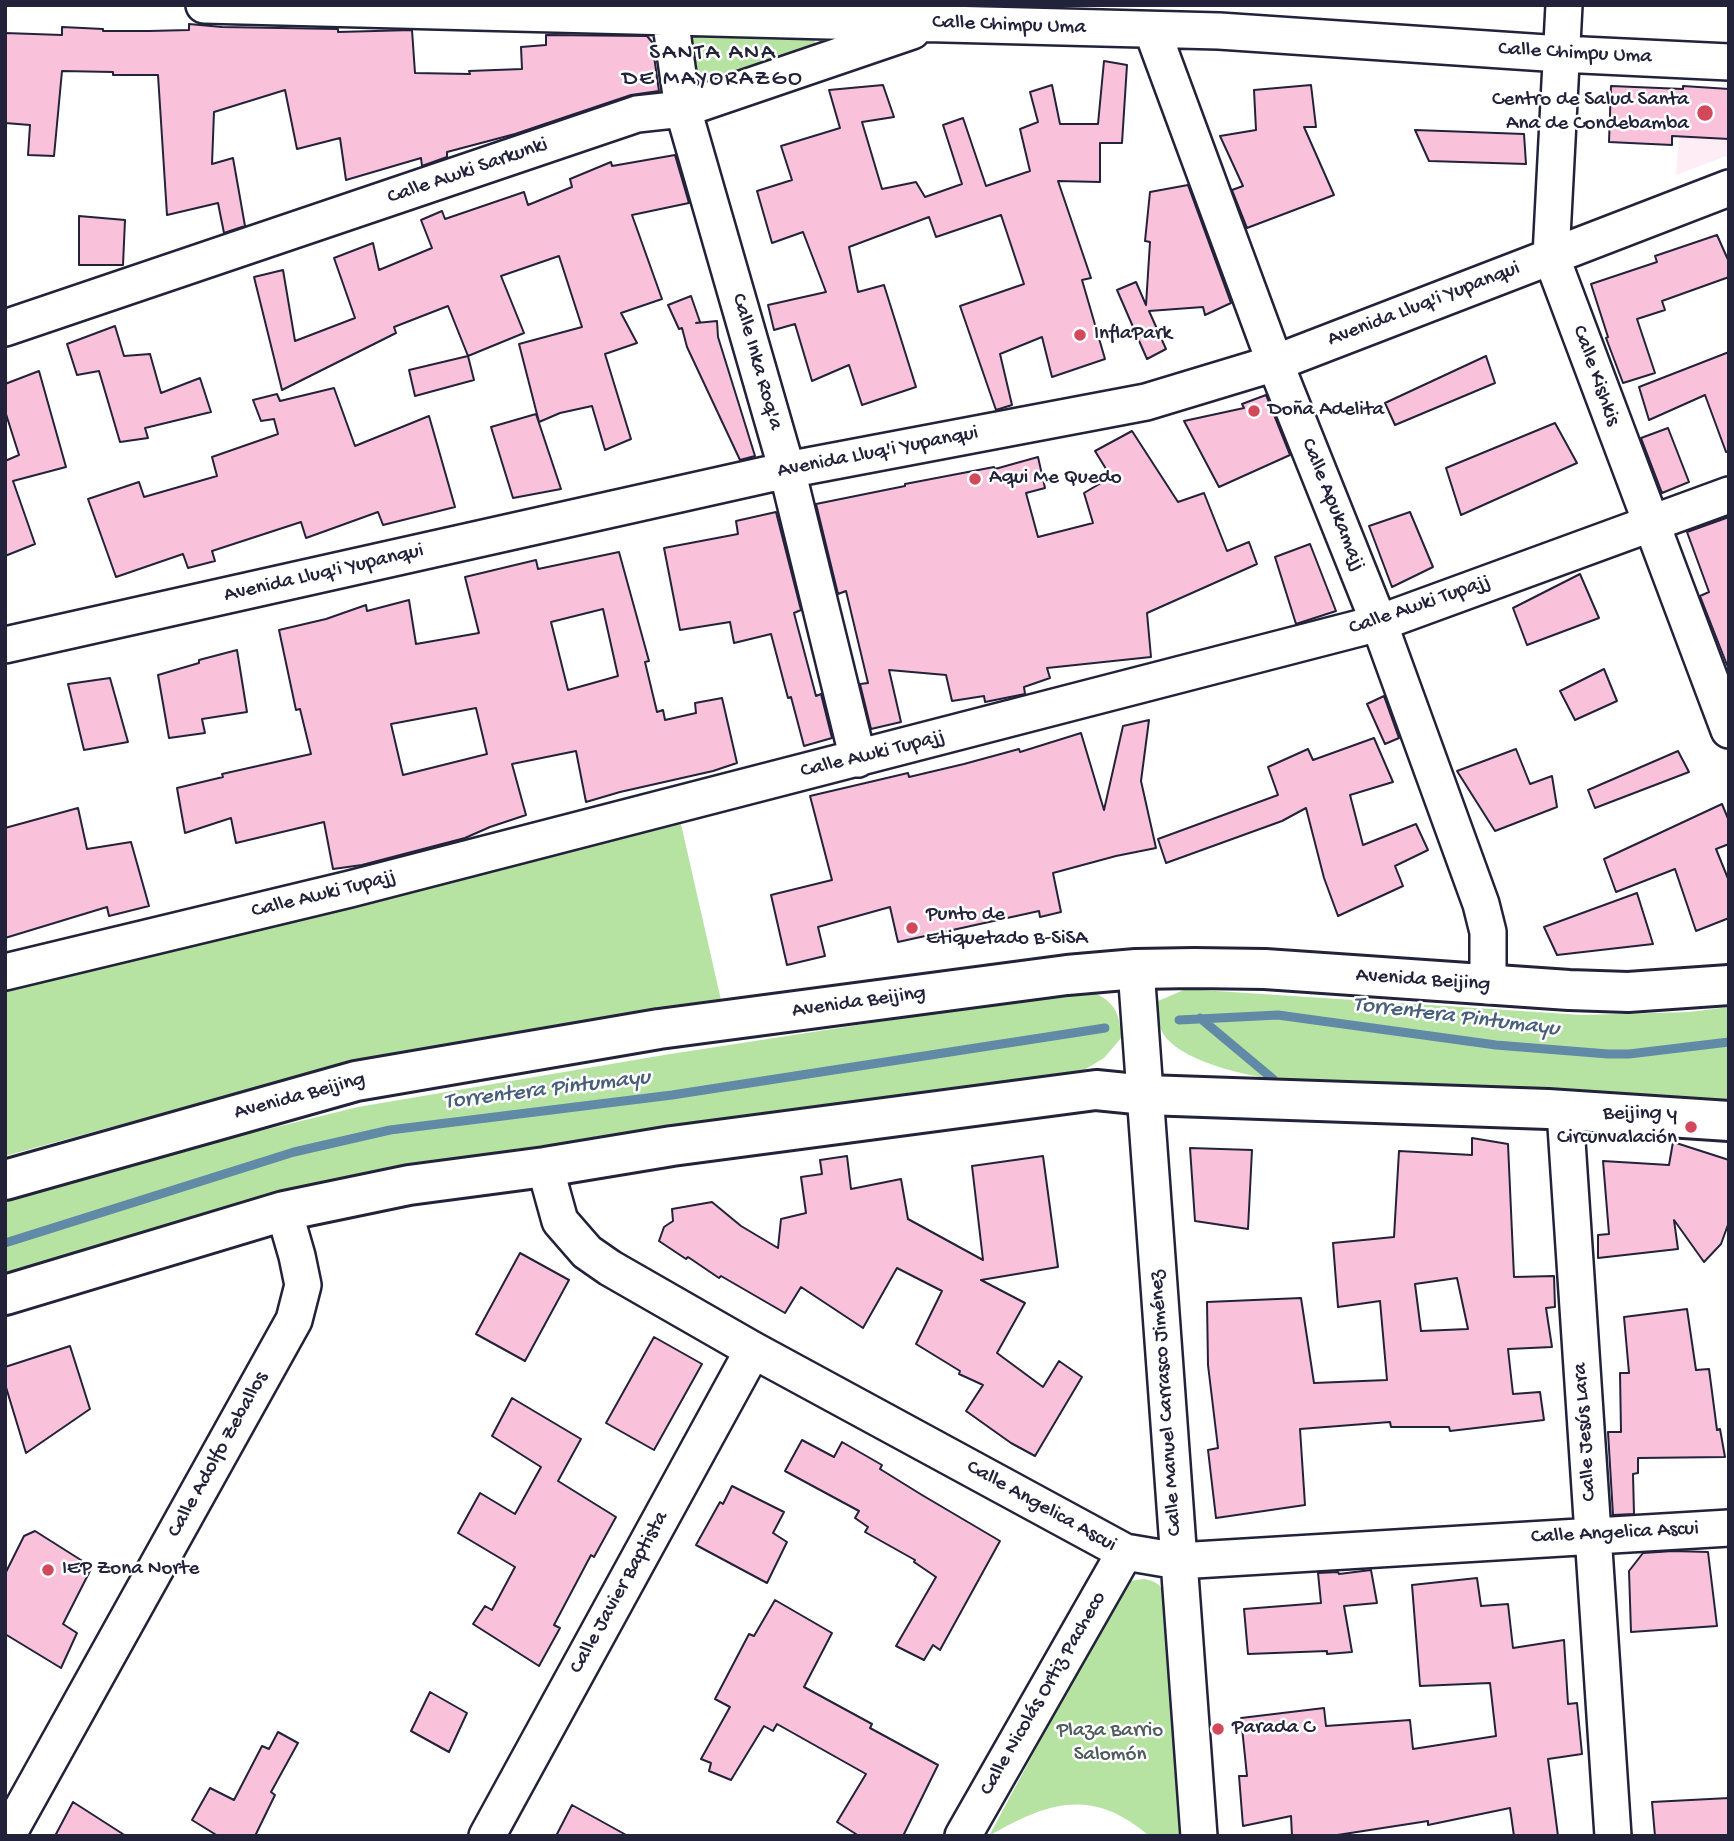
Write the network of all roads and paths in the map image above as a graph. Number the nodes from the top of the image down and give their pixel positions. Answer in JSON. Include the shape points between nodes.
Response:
{"nodes":[{"id":1,"x":204,"y":5,"type":"edge"},
{"id":2,"x":1564,"y":5,"type":"edge"},
{"id":3,"x":671,"y":12,"type":"edge"},
{"id":4,"x":1221,"y":18,"type":"edge"},
{"id":5,"x":812,"y":22,"type":"junction"},
{"id":6,"x":932,"y":24,"type":"junction"},
{"id":7,"x":1152,"y":30,"type":"junction"},
{"id":8,"x":1561,"y":54,"type":"junction"},
{"id":9,"x":1729,"y":62,"type":"edge"},
{"id":10,"x":822,"y":64,"type":"junction"},
{"id":11,"x":684,"y":110,"type":"junction"},
{"id":12,"x":1729,"y":188,"type":"edge"},
{"id":13,"x":1551,"y":256,"type":"junction"},
{"id":14,"x":5,"y":328,"type":"edge"},
{"id":15,"x":1275,"y":363,"type":"junction"},
{"id":16,"x":787,"y":470,"type":"junction"},
{"id":17,"x":1729,"y":495,"type":"edge"},
{"id":18,"x":1651,"y":525,"type":"junction"},
{"id":19,"x":1379,"y":623,"type":"junction"},
{"id":20,"x":5,"y":645,"type":"edge"},
{"id":21,"x":1729,"y":730,"type":"edge"},
{"id":22,"x":858,"y":759,"type":"junction"},
{"id":23,"x":1136,"y":969,"type":"junction"},
{"id":24,"x":5,"y":972,"type":"edge"},
{"id":25,"x":1729,"y":985,"type":"edge"},
{"id":26,"x":1488,"y":986,"type":"junction"},
{"id":27,"x":1146,"y":1095,"type":"junction"},
{"id":28,"x":1565,"y":1111,"type":"junction"},
{"id":29,"x":1669,"y":1116,"type":"junction"},
{"id":30,"x":1729,"y":1121,"type":"edge"},
{"id":31,"x":1729,"y":1132,"type":"edge"},
{"id":32,"x":545,"y":1167,"type":"junction"},
{"id":33,"x":5,"y":1180,"type":"edge"},
{"id":34,"x":284,"y":1211,"type":"junction"},
{"id":35,"x":5,"y":1295,"type":"edge"},
{"id":36,"x":753,"y":1350,"type":"junction"},
{"id":37,"x":1729,"y":1528,"type":"edge"},
{"id":38,"x":1593,"y":1535,"type":"junction"},
{"id":39,"x":1125,"y":1552,"type":"junction"},
{"id":40,"x":1178,"y":1561,"type":"junction"},
{"id":41,"x":7,"y":1836,"type":"edge"},
{"id":42,"x":487,"y":1836,"type":"edge"},
{"id":43,"x":963,"y":1836,"type":"edge"},
{"id":44,"x":1199,"y":1836,"type":"edge"},
{"id":45,"x":1613,"y":1836,"type":"edge"}],
"edges":[{"from":1,"to":3,"type":"street","name":"Calle Chimpu Uma"},
{"from":2,"to":8,"type":"street","name":"Calle Kishkis"},
{"from":3,"to":5,"type":"street","name":"Calle Chimpu Uma"},
{"from":3,"to":11,"type":"street","name":"Calle Inka Roq'a"},
{"from":4,"to":7,"type":"street","name":"Calle Chimpu Uma"},
{"from":4,"to":8,"type":"street","name":"Calle Chimpu Uma"},
{"from":5,"to":6,"type":"street","name":"Calle Chimpu Uma"},
{"from":5,"to":10,"type":"street","via":[[828,40]]},
{"from":6,"to":7,"type":"street","name":"Calle Chimpu Uma"},
{"from":6,"to":10,"type":"street","name":"Calle Awki Sarkunki"},
{"from":7,"to":15,"type":"street","name":"Calle Apukamajj"},
{"from":8,"to":9,"type":"street","name":"Calle Chimpu Uma"},
{"from":8,"to":13,"type":"street","name":"Calle Kishkis"},
{"from":10,"to":11,"type":"street","name":"Calle Awki Sarkunki"},
{"from":11,"to":14,"type":"street","name":"Calle Awki Sarkunki","via":[[637,114]]},
{"from":11,"to":16,"type":"street","name":"Calle Inka Roq'a"},
{"from":12,"to":13,"type":"street","name":"Avenida Lluq'i Yupanqui"},
{"from":13,"to":15,"type":"street","name":"Avenida Lluq'i Yupanqui"},
{"from":13,"to":18,"type":"street","name":"Calle Kishkis"},
{"from":15,"to":16,"type":"street","name":"Avenida Lluq'i Yupanqui","via":[[1146,402]]},
{"from":15,"to":19,"type":"street","name":"Calle Apukamajj"},
{"from":16,"to":20,"type":"street","name":"Avenida Lluq'i Yupanqui"},
{"from":16,"to":22,"type":"street","name":"Calle Inka Roq'a"},
{"from":17,"to":18,"type":"street","name":"Calle Awki Tupajj"},
{"from":18,"to":19,"type":"street","name":"Calle Awki Tupajj"},
{"from":18,"to":21,"type":"street","name":"Calle Kishkis"},
{"from":19,"to":22,"type":"street","name":"Calle Awki Tupajj"},
{"from":19,"to":26,"type":"street","name":"Calle Apukamajj","via":[[1481,904],[1488,932]]},
{"from":22,"to":24,"type":"street","name":"Calle Awki Tupajj","via":[[364,886]]},
{"from":23,"to":26,"type":"main road","name":"Avenida Beijing","via":[[1265,969]]},
{"from":23,"to":27,"type":"street","name":"Calle Manuel Carrasco Jiménez"},
{"from":23,"to":33,"type":"main road","name":"Avenida Beijing","via":[[659,1030],[356,1081]]},
{"from":25,"to":26,"type":"main road","name":"Avenida Beijing","via":[[1628,992]]},
{"from":27,"to":28,"type":"main road"},
{"from":27,"to":32,"type":"main road","via":[[1096,1090]]},
{"from":27,"to":40,"type":"street","name":"Calle Manuel Carrasco Jiménez"},
{"from":28,"to":29,"type":"main road"},
{"from":28,"to":38,"type":"street","name":"Calle Jesús Lara"},
{"from":29,"to":30,"type":"main road"},
{"from":29,"to":31,"type":"street"},
{"from":32,"to":34,"type":"main road","via":[[409,1185]]},
{"from":32,"to":36,"type":"street","name":"Calle Angelica Ascui","via":[[560,1221],[587,1252]]},
{"from":34,"to":35,"type":"main road"},
{"from":34,"to":41,"type":"street","name":"Calle Adolfo Zeballos","via":[[303,1285],[294,1320]]},
{"from":36,"to":39,"type":"street","name":"Calle Angelica Ascui"},
{"from":36,"to":42,"type":"street","name":"Calle Javier Baptista"},
{"from":37,"to":38,"type":"street","name":"Calle Angelica Ascui"},
{"from":38,"to":40,"type":"street","name":"Calle Angelica Ascui"},
{"from":38,"to":45,"type":"street","name":"Calle Jesús Lara"},
{"from":39,"to":40,"type":"street","name":"Calle Angelica Ascui"},
{"from":39,"to":43,"type":"street","name":"Calle Nicolás Ortiz Pacheco"},
{"from":40,"to":44,"type":"street","name":"Calle Manuel Carrasco Jiménez"}]}
